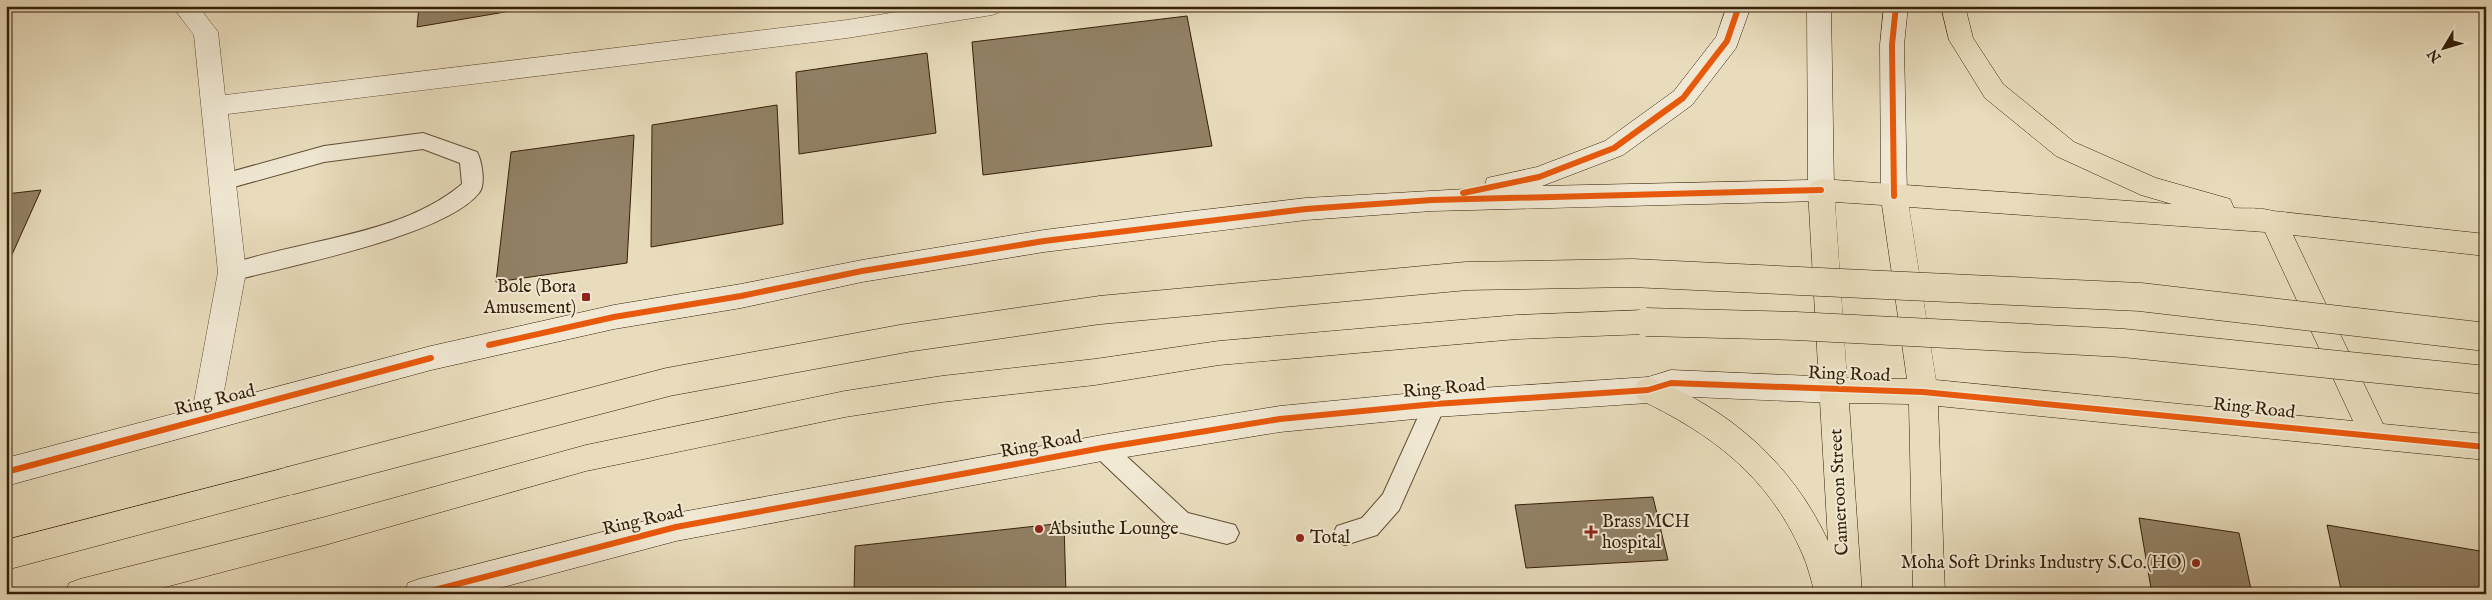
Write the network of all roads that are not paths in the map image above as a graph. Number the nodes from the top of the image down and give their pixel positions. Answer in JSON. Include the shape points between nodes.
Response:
{"nodes":[{"id":1,"x":184,"y":6,"type":"edge"},
{"id":2,"x":211,"y":6,"type":"edge"},
{"id":3,"x":992,"y":6,"type":"edge"},
{"id":4,"x":1739,"y":6,"type":"edge"},
{"id":5,"x":1819,"y":6,"type":"edge"},
{"id":6,"x":1896,"y":6,"type":"edge"},
{"id":7,"x":1953,"y":6,"type":"edge"},
{"id":8,"x":206,"y":32,"type":"junction"},
{"id":9,"x":215,"y":106,"type":"junction"},
{"id":10,"x":223,"y":182,"type":"junction"},
{"id":11,"x":1821,"y":190,"type":"junction"},
{"id":12,"x":1894,"y":196,"type":"junction"},
{"id":13,"x":1432,"y":200,"type":"junction"},
{"id":14,"x":2273,"y":222,"type":"junction"},
{"id":15,"x":2486,"y":244,"type":"edge"},
{"id":16,"x":232,"y":272,"type":"junction"},
{"id":17,"x":2486,"y":337,"type":"edge"},
{"id":18,"x":2486,"y":380,"type":"edge"},
{"id":19,"x":1648,"y":390,"type":"junction"},
{"id":20,"x":1834,"y":390,"type":"junction"},
{"id":21,"x":1923,"y":392,"type":"junction"},
{"id":22,"x":1435,"y":404,"type":"junction"},
{"id":23,"x":205,"y":418,"type":"junction"},
{"id":24,"x":2375,"y":436,"type":"junction"},
{"id":25,"x":2486,"y":447,"type":"edge"},
{"id":26,"x":1102,"y":448,"type":"junction"},
{"id":27,"x":6,"y":472,"type":"edge"},
{"id":28,"x":1228,"y":533,"type":"dead end"},
{"id":29,"x":1345,"y":534,"type":"dead end"},
{"id":30,"x":6,"y":555,"type":"edge"},
{"id":31,"x":454,"y":588,"type":"edge"},
{"id":32,"x":80,"y":594,"type":"edge"},
{"id":33,"x":419,"y":594,"type":"edge"},
{"id":34,"x":1831,"y":594,"type":"edge"},
{"id":35,"x":1846,"y":594,"type":"edge"},
{"id":36,"x":1929,"y":594,"type":"edge"}],
"edges":[{"from":1,"to":8,"type":"street"},
{"from":2,"to":8,"type":"street"},
{"from":3,"to":9,"type":"street","via":[[847,29]]},
{"from":4,"to":13,"type":"street","via":[[1727,41],[1682,98],[1614,148],[1539,177]]},
{"from":5,"to":11,"type":"street"},
{"from":6,"to":12,"type":"street","via":[[1892,45]]},
{"from":7,"to":14,"type":"main road","via":[[1961,40],[1994,91],[2065,149],[2150,186]]},
{"from":8,"to":9,"type":"street"},
{"from":9,"to":10,"type":"street"},
{"from":10,"to":16,"type":"street"},
{"from":10,"to":16,"type":"lane","via":[[324,154],[423,141],[470,158],[472,187],[451,205],[387,232]]},
{"from":11,"to":12,"type":"main road","name":"Ring Road"},
{"from":11,"to":13,"type":"street","name":"Ring Road"},
{"from":11,"to":20,"type":"main road","name":"Cameroon Street"},
{"from":12,"to":14,"type":"main road","name":"Ring Road"},
{"from":12,"to":21,"type":"main road"},
{"from":13,"to":23,"type":"street","name":"Ring Road","via":[[1306,209],[1157,226],[1044,241],[862,272],[537,334],[431,358]]},
{"from":14,"to":15,"type":"main road","name":"Ring Road"},
{"from":14,"to":24,"type":"main road"},
{"from":16,"to":23,"type":"street"},
{"from":17,"to":30,"type":"main road","bridge":true,"via":[[2140,297],[1632,274],[1467,276],[1398,281],[1100,310],[906,338],[668,382]]},
{"from":18,"to":32,"type":"main road","bridge":true,"via":[[2123,343],[1796,326],[1646,322],[1517,327],[1340,341],[1219,353],[845,404],[586,458],[325,531]]},
{"from":19,"to":20,"type":"street","name":"Ring Road","via":[[1671,383]]},
{"from":19,"to":22,"type":"street","name":"Ring Road"},
{"from":19,"to":34,"type":"main road","via":[[1682,405],[1723,430],[1754,456],[1786,494],[1814,545]]},
{"from":20,"to":21,"type":"main road","name":"Ring Road"},
{"from":20,"to":35,"type":"main road","name":"Cameroon Street"},
{"from":21,"to":24,"type":"main road","name":"Ring Road"},
{"from":21,"to":36,"type":"main road"},
{"from":22,"to":26,"type":"street","name":"Ring Road","via":[[1280,419]]},
{"from":22,"to":29,"type":"lane","via":[[1391,502],[1369,527]]},
{"from":23,"to":27,"type":"street","name":"Ring Road"},
{"from":24,"to":25,"type":"main road","name":"Ring Road"},
{"from":26,"to":28,"type":"lane","via":[[1182,523]]},
{"from":26,"to":31,"type":"street","name":"Ring Road","via":[[676,528]]},
{"from":31,"to":33,"type":"street","name":"Ring Road"}]}
